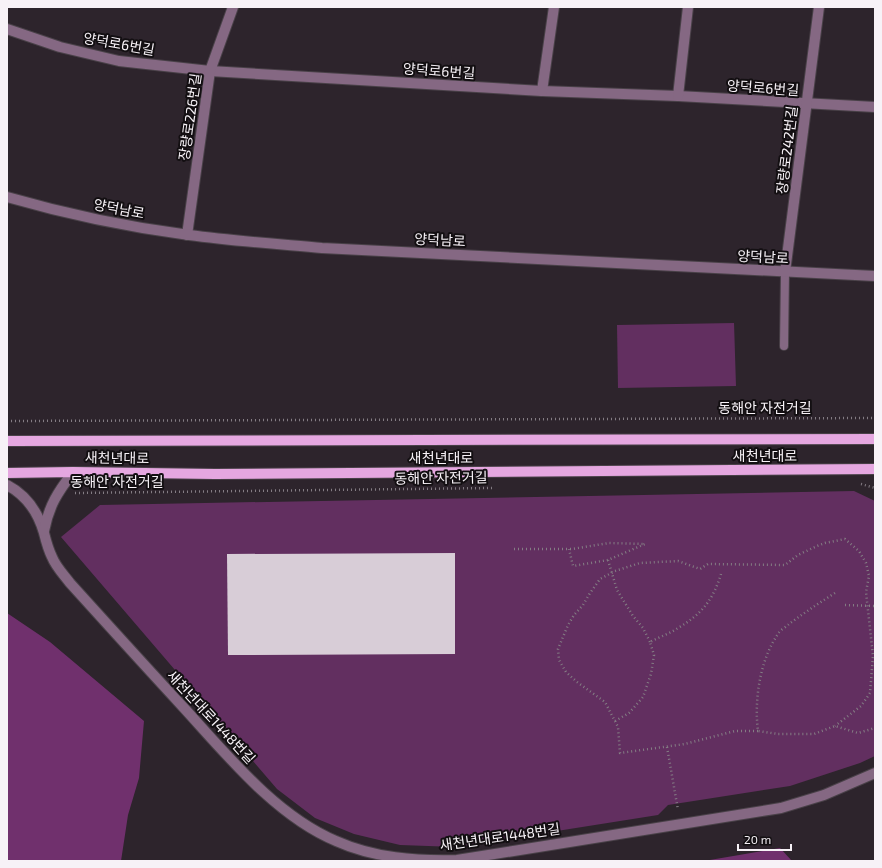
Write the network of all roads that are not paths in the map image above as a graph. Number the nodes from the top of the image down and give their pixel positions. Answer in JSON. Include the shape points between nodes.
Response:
{"nodes":[{"id":1,"x":233,"y":7,"type":"edge"},
{"id":2,"x":554,"y":7,"type":"edge"},
{"id":3,"x":688,"y":7,"type":"edge"},
{"id":4,"x":819,"y":7,"type":"edge"},
{"id":5,"x":7,"y":30,"type":"edge"},
{"id":6,"x":210,"y":71,"type":"junction"},
{"id":7,"x":542,"y":92,"type":"junction"},
{"id":8,"x":678,"y":96,"type":"junction"},
{"id":9,"x":807,"y":104,"type":"junction"},
{"id":10,"x":875,"y":107,"type":"edge"},
{"id":11,"x":7,"y":197,"type":"edge"},
{"id":12,"x":187,"y":235,"type":"junction"},
{"id":13,"x":785,"y":272,"type":"junction"},
{"id":14,"x":875,"y":276,"type":"edge"},
{"id":15,"x":784,"y":346,"type":"dead end"},
{"id":16,"x":875,"y":439,"type":"edge"},
{"id":17,"x":7,"y":441,"type":"edge"},
{"id":18,"x":875,"y":470,"type":"edge"},
{"id":19,"x":73,"y":472,"type":"junction"},
{"id":20,"x":7,"y":473,"type":"edge"},
{"id":21,"x":7,"y":485,"type":"edge"},
{"id":22,"x":44,"y":533,"type":"junction"},
{"id":23,"x":875,"y":773,"type":"edge"}],
"edges":[{"from":1,"to":6,"type":"street","name":"장량로226번길"},
{"from":2,"to":7,"type":"street"},
{"from":3,"to":8,"type":"street"},
{"from":4,"to":9,"type":"street","name":"장량로242번길"},
{"from":5,"to":6,"type":"street","name":"양덕로6번길","via":[[60,47],[119,61]]},
{"from":6,"to":7,"type":"street","name":"양덕로6번길"},
{"from":6,"to":12,"type":"street","name":"장량로226번길"},
{"from":7,"to":8,"type":"street","name":"양덕로6번길"},
{"from":8,"to":9,"type":"street","name":"양덕로6번길"},
{"from":9,"to":10,"type":"street","name":"양덕로6번길"},
{"from":9,"to":13,"type":"street","name":"장량로242번길"},
{"from":11,"to":12,"type":"street","name":"양덕남로","via":[[108,221]]},
{"from":12,"to":13,"type":"street","name":"양덕남로","via":[[330,248]]},
{"from":13,"to":14,"type":"street","name":"양덕남로"},
{"from":13,"to":15,"type":"lane"},
{"from":16,"to":17,"type":"main road","name":"새천년대로"},
{"from":18,"to":19,"type":"main road","name":"새천년대로","via":[[215,474]]},
{"from":19,"to":20,"type":"main road","name":"새천년대로"},
{"from":19,"to":22,"type":"street","via":[[57,493]]},
{"from":21,"to":22,"type":"street","name":"새천년대로1448번길","via":[[26,499],[40,520]]},
{"from":22,"to":23,"type":"street","name":"새천년대로1448번길","via":[[52,558],[70,583],[242,772],[280,806],[318,833],[372,854],[433,861],[457,860],[681,824],[792,805],[824,795]]}]}
